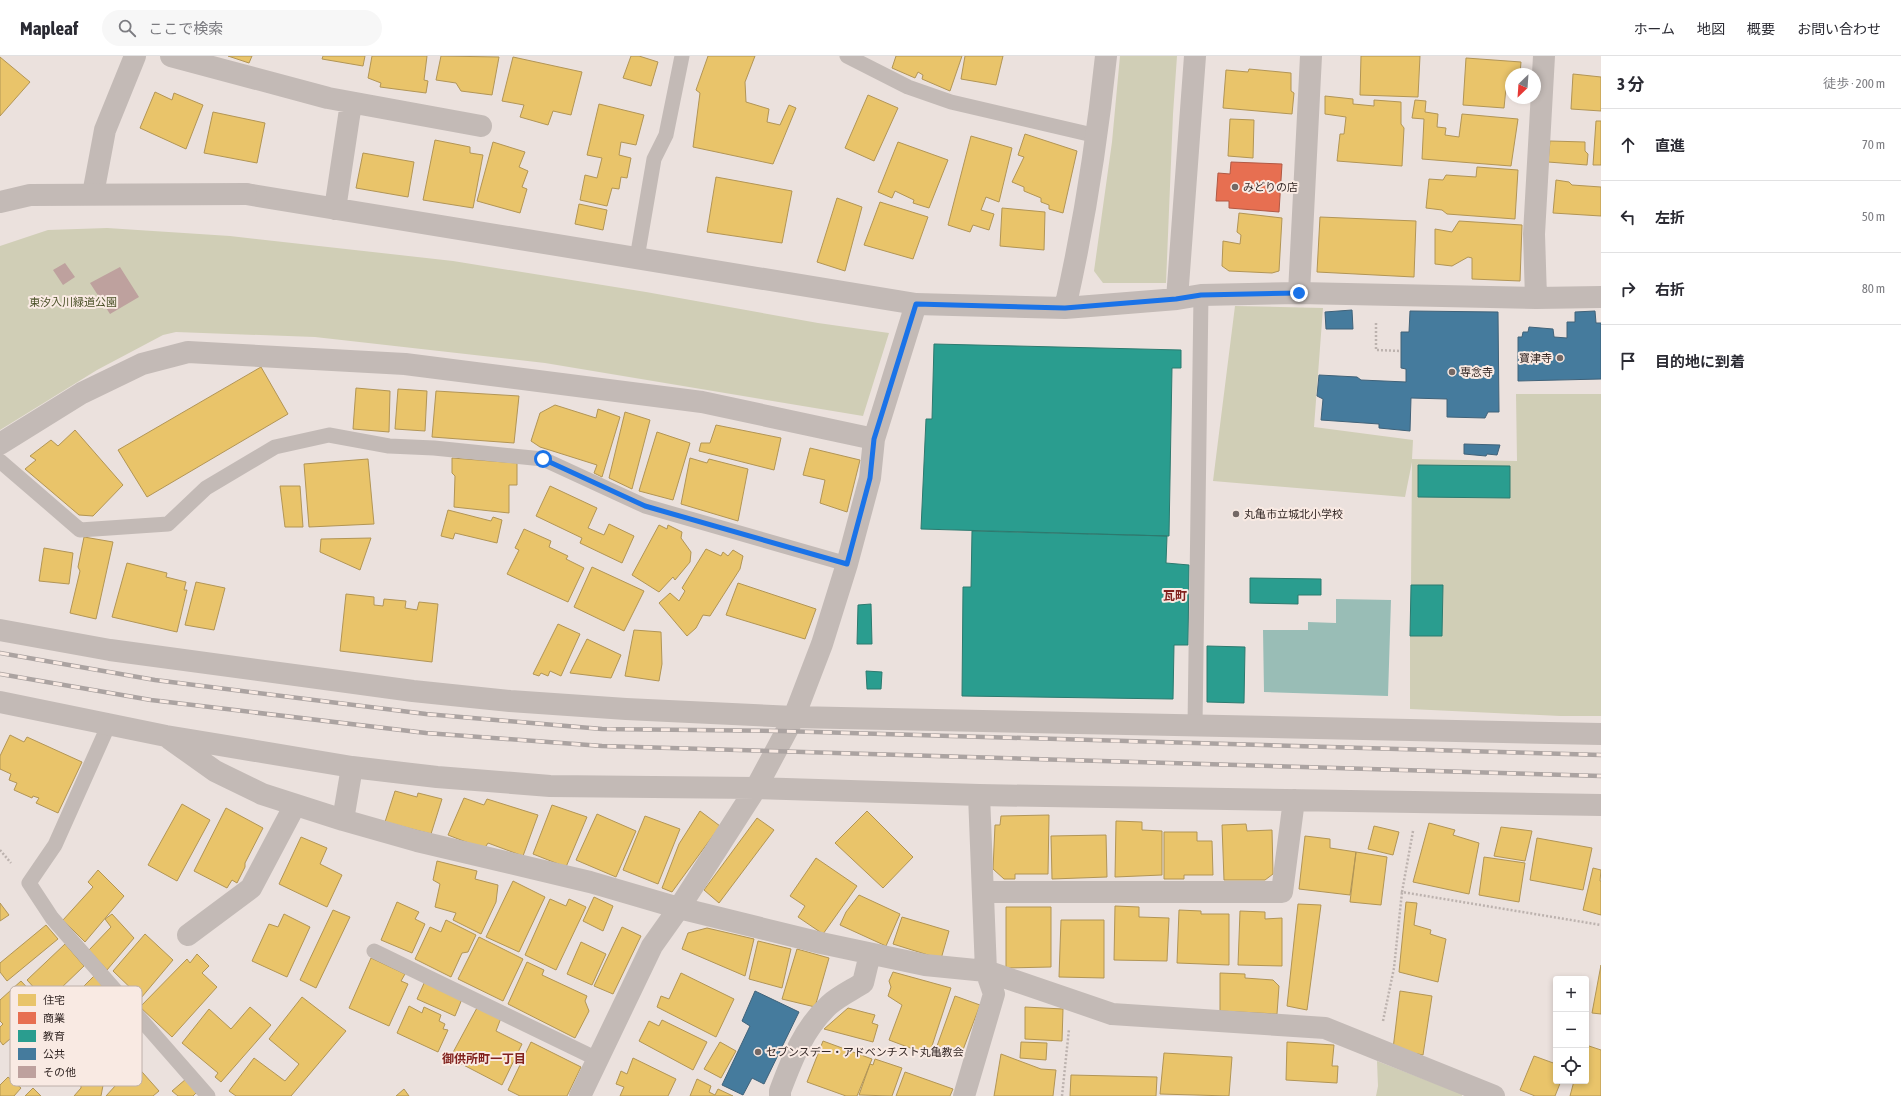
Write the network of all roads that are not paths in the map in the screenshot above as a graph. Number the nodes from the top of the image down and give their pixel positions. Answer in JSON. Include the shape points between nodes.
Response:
{"nodes":[{"id":1,"x":135,"y":56,"type":"edge"},
{"id":2,"x":171,"y":56,"type":"edge"},
{"id":3,"x":682,"y":56,"type":"edge"},
{"id":4,"x":848,"y":56,"type":"edge"},
{"id":5,"x":1106,"y":56,"type":"edge"},
{"id":6,"x":1195,"y":56,"type":"edge"},
{"id":7,"x":1310,"y":56,"type":"edge"},
{"id":8,"x":1544,"y":56,"type":"edge"},
{"id":9,"x":351,"y":103,"type":"junction"},
{"id":10,"x":481,"y":126,"type":"dead end"},
{"id":11,"x":1097,"y":136,"type":"junction"},
{"id":12,"x":93,"y":194,"type":"junction"},
{"id":13,"x":0,"y":202,"type":"edge"},
{"id":14,"x":335,"y":209,"type":"junction"},
{"id":15,"x":636,"y":258,"type":"junction"},
{"id":16,"x":1299,"y":293,"type":"junction"},
{"id":17,"x":1201,"y":295,"type":"junction"},
{"id":18,"x":1601,"y":297,"type":"edge"},
{"id":19,"x":1536,"y":298,"type":"junction"},
{"id":20,"x":1176,"y":299,"type":"junction"},
{"id":21,"x":916,"y":304,"type":"junction"},
{"id":22,"x":1065,"y":308,"type":"junction"},
{"id":23,"x":874,"y":439,"type":"junction"},
{"id":24,"x":0,"y":444,"type":"edge"},
{"id":25,"x":0,"y":461,"type":"edge"},
{"id":26,"x":847,"y":564,"type":"junction"},
{"id":27,"x":0,"y":630,"type":"edge"},
{"id":28,"x":0,"y":702,"type":"edge"},
{"id":29,"x":794,"y":717,"type":"junction"},
{"id":30,"x":109,"y":724,"type":"junction"},
{"id":31,"x":1195,"y":726,"type":"junction"},
{"id":32,"x":1601,"y":734,"type":"edge"},
{"id":33,"x":166,"y":736,"type":"junction"},
{"id":34,"x":352,"y":767,"type":"junction"},
{"id":35,"x":756,"y":788,"type":"junction"},
{"id":36,"x":979,"y":795,"type":"junction"},
{"id":37,"x":1294,"y":800,"type":"junction"},
{"id":38,"x":295,"y":805,"type":"junction"},
{"id":39,"x":1601,"y":805,"type":"edge"},
{"id":40,"x":343,"y":820,"type":"junction"},
{"id":41,"x":983,"y":892,"type":"junction"},
{"id":42,"x":679,"y":908,"type":"junction"},
{"id":43,"x":188,"y":935,"type":"dead end"},
{"id":44,"x":374,"y":951,"type":"dead end"},
{"id":45,"x":870,"y":954,"type":"junction"},
{"id":46,"x":986,"y":971,"type":"junction"},
{"id":47,"x":112,"y":986,"type":"edge"},
{"id":48,"x":142,"y":1021,"type":"edge"},
{"id":49,"x":597,"y":1059,"type":"junction"},
{"id":50,"x":208,"y":1096,"type":"edge"},
{"id":51,"x":580,"y":1096,"type":"edge"},
{"id":52,"x":780,"y":1096,"type":"edge"},
{"id":53,"x":964,"y":1096,"type":"edge"},
{"id":54,"x":1494,"y":1096,"type":"edge"}],
"edges":[{"from":1,"to":12,"type":"street","via":[[105,130]]},
{"from":2,"to":9,"type":"street"},
{"from":3,"to":15,"type":"lane","via":[[666,135],[654,159]]},
{"from":4,"to":11,"type":"lane","via":[[908,87],[951,102]]},
{"from":5,"to":11,"type":"street"},
{"from":6,"to":20,"type":"street"},
{"from":7,"to":16,"type":"street"},
{"from":8,"to":19,"type":"street","via":[[1534,234]]},
{"from":9,"to":10,"type":"street"},
{"from":9,"to":14,"type":"street"},
{"from":11,"to":22,"type":"street","via":[[1080,244]]},
{"from":12,"to":13,"type":"street","via":[[30,195]]},
{"from":12,"to":14,"type":"street","via":[[246,194]]},
{"from":14,"to":15,"type":"street"},
{"from":15,"to":21,"type":"street"},
{"from":16,"to":17,"type":"street"},
{"from":16,"to":19,"type":"street"},
{"from":17,"to":20,"type":"street"},
{"from":17,"to":31,"type":"lane"},
{"from":18,"to":19,"type":"street"},
{"from":20,"to":22,"type":"street"},
{"from":21,"to":22,"type":"street"},
{"from":21,"to":23,"type":"street"},
{"from":23,"to":24,"type":"street","via":[[702,402],[405,364],[188,352],[142,364],[82,393]]},
{"from":23,"to":26,"type":"street","via":[[870,478]]},
{"from":25,"to":26,"type":"lane","via":[[80,530],[168,524],[206,488],[274,447],[329,435],[389,446],[543,459],[645,506]]},
{"from":26,"to":29,"type":"street","via":[[822,644]]},
{"from":27,"to":29,"type":"street","via":[[110,650],[414,691],[618,709]]},
{"from":28,"to":30,"type":"street"},
{"from":29,"to":31,"type":"street"},
{"from":29,"to":35,"type":"street"},
{"from":30,"to":33,"type":"street"},
{"from":30,"to":47,"type":"lane","via":[[55,845],[29,883],[52,918]]},
{"from":31,"to":32,"type":"street"},
{"from":33,"to":34,"type":"street"},
{"from":33,"to":38,"type":"street","via":[[215,772],[262,794]]},
{"from":34,"to":35,"type":"street","via":[[550,786]]},
{"from":34,"to":40,"type":"street"},
{"from":35,"to":36,"type":"street"},
{"from":35,"to":42,"type":"street"},
{"from":36,"to":37,"type":"street"},
{"from":36,"to":41,"type":"street"},
{"from":37,"to":39,"type":"street"},
{"from":37,"to":41,"type":"street","via":[[1282,892]]},
{"from":38,"to":40,"type":"street"},
{"from":38,"to":43,"type":"street","via":[[251,888]]},
{"from":40,"to":42,"type":"street","via":[[417,841],[590,882]]},
{"from":41,"to":46,"type":"street"},
{"from":42,"to":45,"type":"street"},
{"from":42,"to":49,"type":"street","via":[[652,946]]},
{"from":44,"to":49,"type":"lane"},
{"from":45,"to":46,"type":"street","via":[[925,965]]},
{"from":45,"to":52,"type":"street","via":[[863,983],[830,1004],[806,1031],[791,1061]]},
{"from":46,"to":53,"type":"street","via":[[994,994]]},
{"from":46,"to":54,"type":"street","via":[[1112,1014],[1324,1028]]},
{"from":48,"to":50,"type":"lane"},
{"from":49,"to":51,"type":"street"}]}
